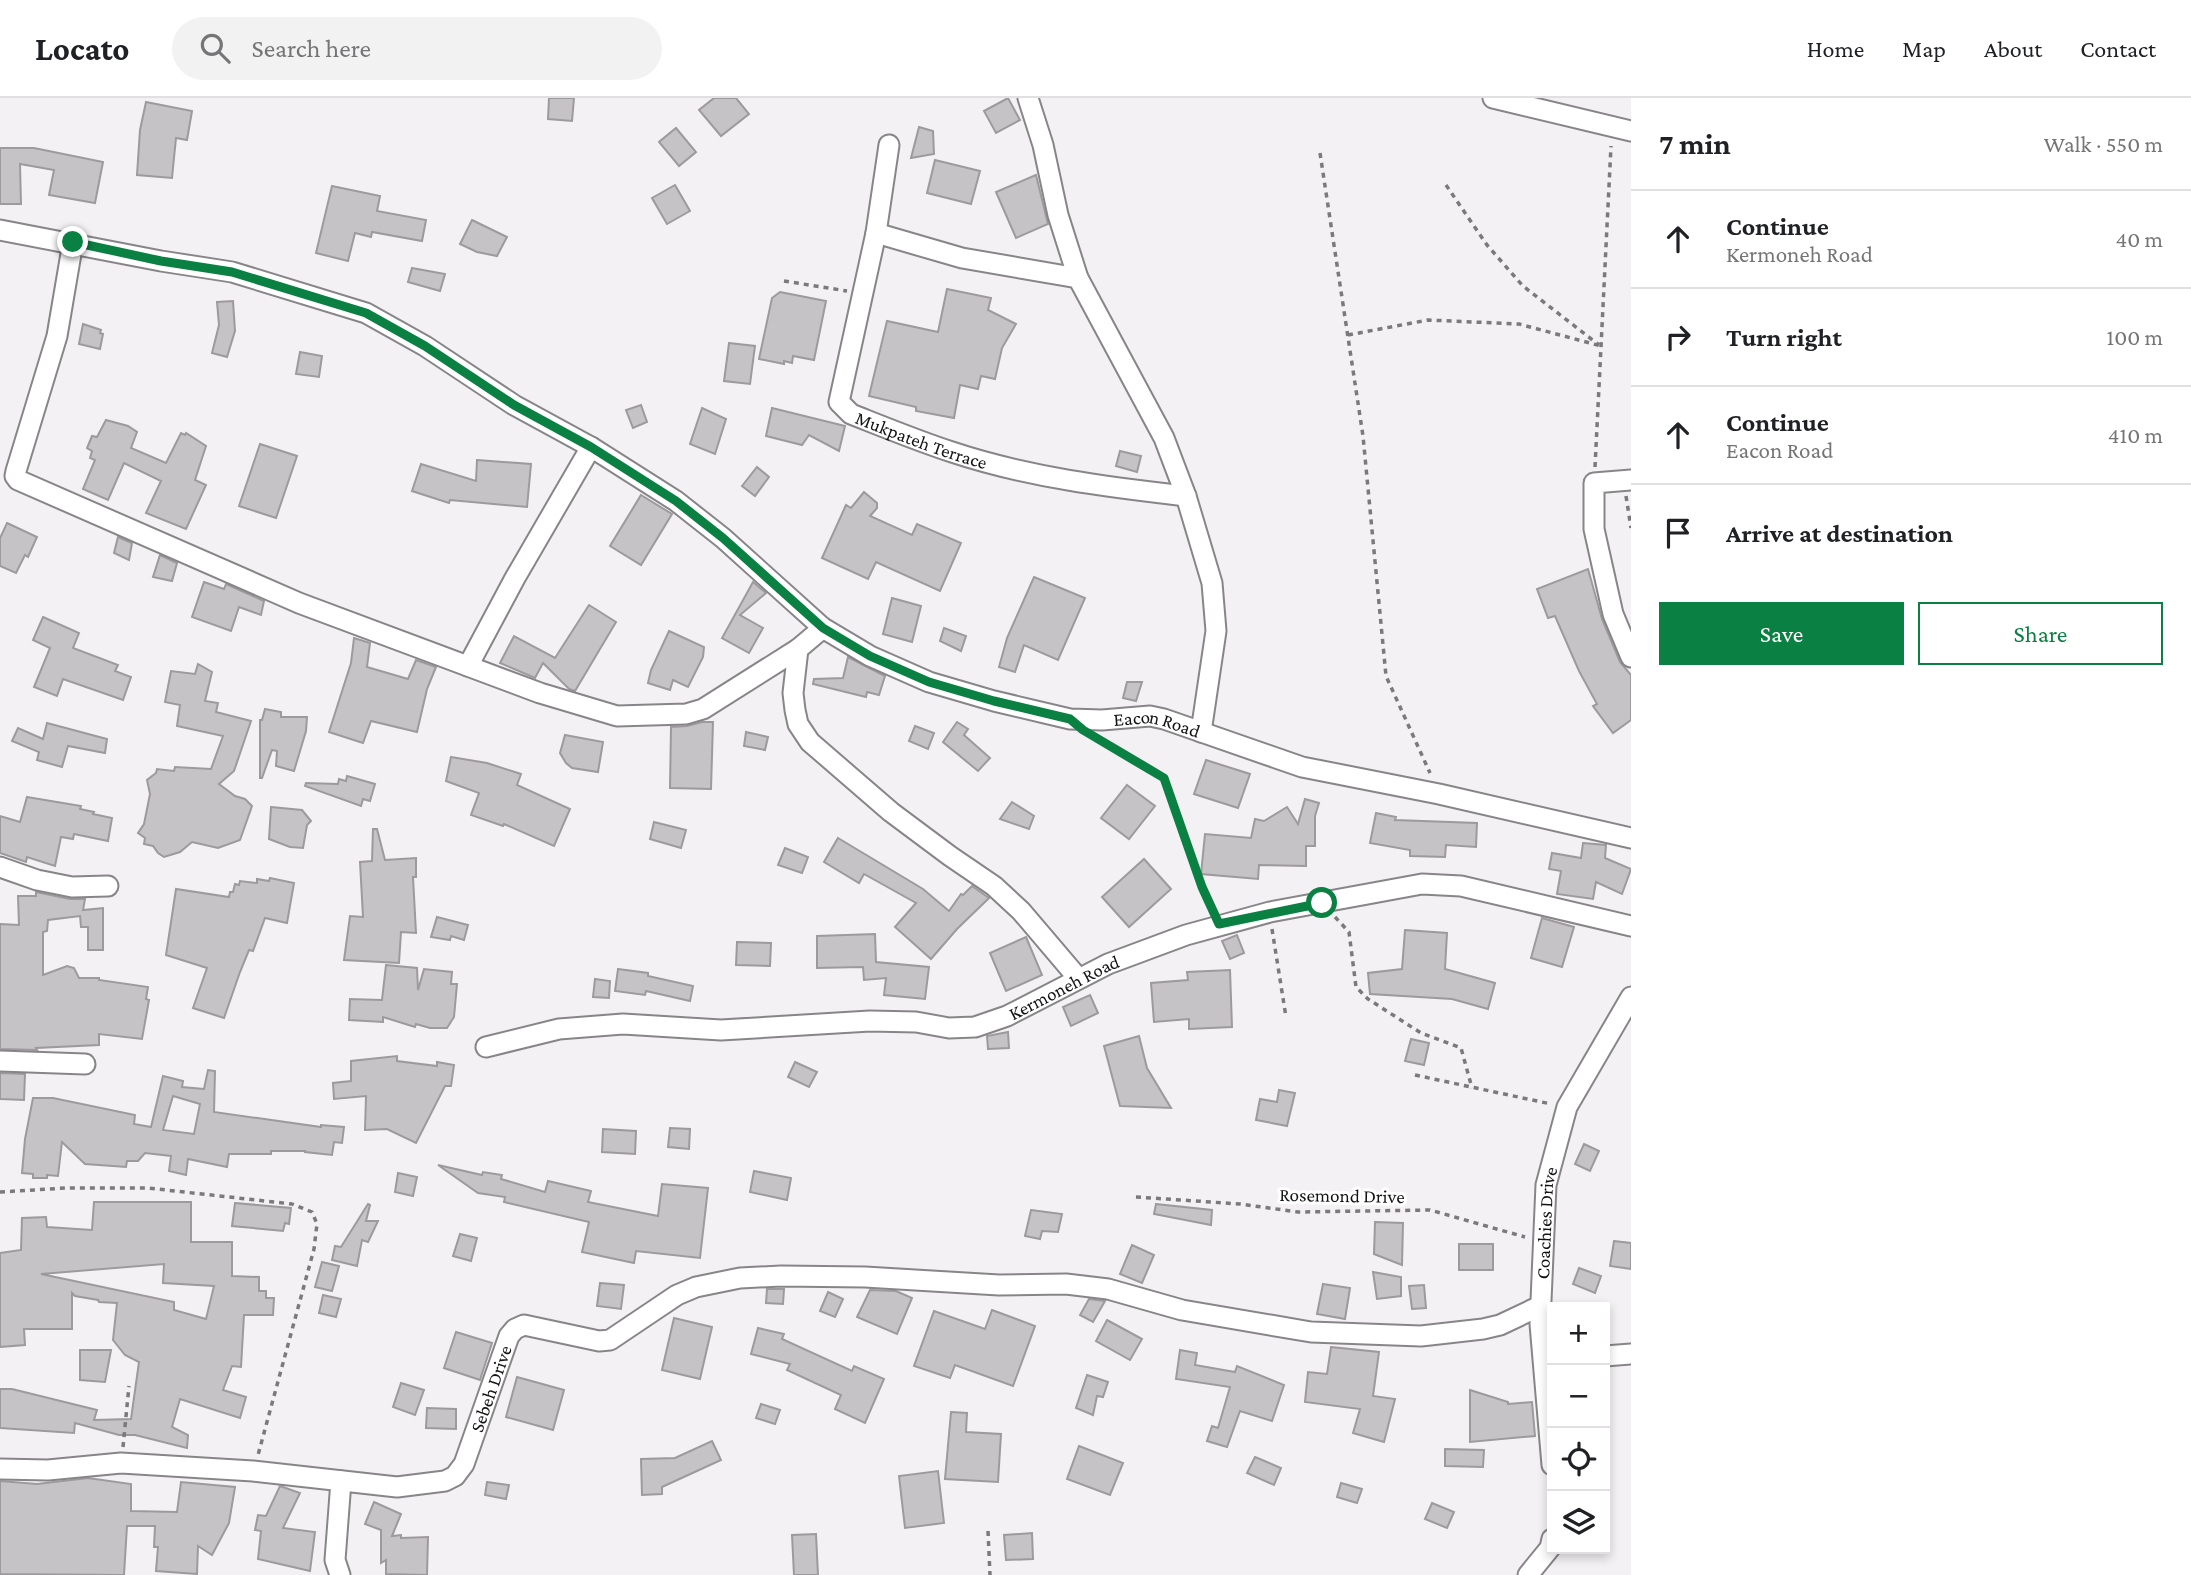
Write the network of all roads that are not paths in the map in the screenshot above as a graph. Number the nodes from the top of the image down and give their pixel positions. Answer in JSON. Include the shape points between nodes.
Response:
{"nodes":[{"id":1,"x":1028,"y":98,"type":"edge"},
{"id":2,"x":1493,"y":98,"type":"edge"},
{"id":3,"x":1621,"y":129,"type":"edge"},
{"id":4,"x":889,"y":145,"type":"dead end"},
{"id":5,"x":0,"y":230,"type":"edge"},
{"id":6,"x":876,"y":233,"type":"junction"},
{"id":7,"x":73,"y":242,"type":"junction"},
{"id":8,"x":1078,"y":278,"type":"junction"},
{"id":9,"x":591,"y":447,"type":"junction"},
{"id":10,"x":1628,"y":480,"type":"edge"},
{"id":11,"x":1186,"y":496,"type":"junction"},
{"id":12,"x":823,"y":628,"type":"junction"},
{"id":13,"x":797,"y":649,"type":"junction"},
{"id":14,"x":1631,"y":657,"type":"edge"},
{"id":15,"x":468,"y":666,"type":"junction"},
{"id":16,"x":1201,"y":732,"type":"junction"},
{"id":17,"x":1631,"y":838,"type":"edge"},
{"id":18,"x":0,"y":867,"type":"edge"},
{"id":19,"x":108,"y":886,"type":"dead end"},
{"id":20,"x":1631,"y":926,"type":"edge"},
{"id":21,"x":1078,"y":978,"type":"junction"},
{"id":22,"x":1631,"y":997,"type":"edge"},
{"id":23,"x":486,"y":1047,"type":"dead end"},
{"id":24,"x":0,"y":1062,"type":"edge"},
{"id":25,"x":85,"y":1064,"type":"dead end"},
{"id":26,"x":1540,"y":1306,"type":"junction"},
{"id":27,"x":1631,"y":1353,"type":"edge"},
{"id":28,"x":1547,"y":1355,"type":"edge"},
{"id":29,"x":1610,"y":1355,"type":"edge"},
{"id":30,"x":1548,"y":1365,"type":"edge"},
{"id":31,"x":1551,"y":1428,"type":"edge"},
{"id":32,"x":0,"y":1469,"type":"edge"},
{"id":33,"x":341,"y":1481,"type":"junction"},
{"id":34,"x":1547,"y":1552,"type":"edge"},
{"id":35,"x":340,"y":1575,"type":"edge"},
{"id":36,"x":1528,"y":1575,"type":"edge"}],
"edges":[{"from":1,"to":8,"type":"street"},
{"from":2,"to":3,"type":"street"},
{"from":4,"to":6,"type":"street","name":"Mukpateh Terrace"},
{"from":5,"to":7,"type":"street","name":"Eacon Road"},
{"from":6,"to":8,"type":"street","via":[[962,258]]},
{"from":6,"to":11,"type":"street","name":"Mukpateh Terrace","via":[[839,402],[844,409],[954,453],[1029,473]]},
{"from":7,"to":9,"type":"street","name":"Eacon Road","via":[[232,272],[366,313]]},
{"from":7,"to":15,"type":"street","via":[[57,336],[16,471],[18,480],[299,603]]},
{"from":8,"to":11,"type":"street","via":[[1164,438]]},
{"from":9,"to":12,"type":"street","name":"Eacon Road","via":[[676,501]]},
{"from":9,"to":15,"type":"street"},
{"from":10,"to":14,"type":"street","via":[[1594,483],[1594,529],[1613,614]]},
{"from":11,"to":16,"type":"street","via":[[1212,583],[1216,631]]},
{"from":12,"to":13,"type":"street"},
{"from":12,"to":16,"type":"street","name":"Eacon Road","via":[[902,672],[994,701],[1070,719],[1150,716]]},
{"from":13,"to":15,"type":"street","via":[[703,709],[672,714],[617,716]]},
{"from":13,"to":21,"type":"street","via":[[795,710],[810,742],[891,812],[994,886]]},
{"from":16,"to":17,"type":"street","name":"Eacon Road","via":[[1302,767]]},
{"from":18,"to":19,"type":"street","via":[[72,887]]},
{"from":20,"to":21,"type":"street","name":"Kermoneh Road","via":[[1461,886],[1401,887],[1219,924]]},
{"from":21,"to":23,"type":"street","name":"Kermoneh Road","via":[[1007,1016],[975,1027],[870,1021],[721,1030],[623,1024],[559,1029]]},
{"from":22,"to":26,"type":"street","name":"Coachies Drive","via":[[1567,1107],[1546,1185]]},
{"from":24,"to":25,"type":"street"},
{"from":26,"to":28,"type":"street","name":"Coachies Drive"},
{"from":26,"to":33,"type":"street","name":"Sebeh Drive","via":[[1500,1325],[1421,1336],[1311,1332],[1066,1284],[740,1278],[677,1295],[610,1340],[524,1325],[514,1329],[492,1379],[471,1447],[455,1476],[397,1487]]},
{"from":27,"to":29,"type":"street"},
{"from":30,"to":31,"type":"street","name":"Coachies Drive"},
{"from":32,"to":33,"type":"street","name":"Sebeh Drive","via":[[48,1471],[121,1463]]},
{"from":33,"to":35,"type":"street","via":[[335,1560]]},
{"from":34,"to":36,"type":"street"}]}
